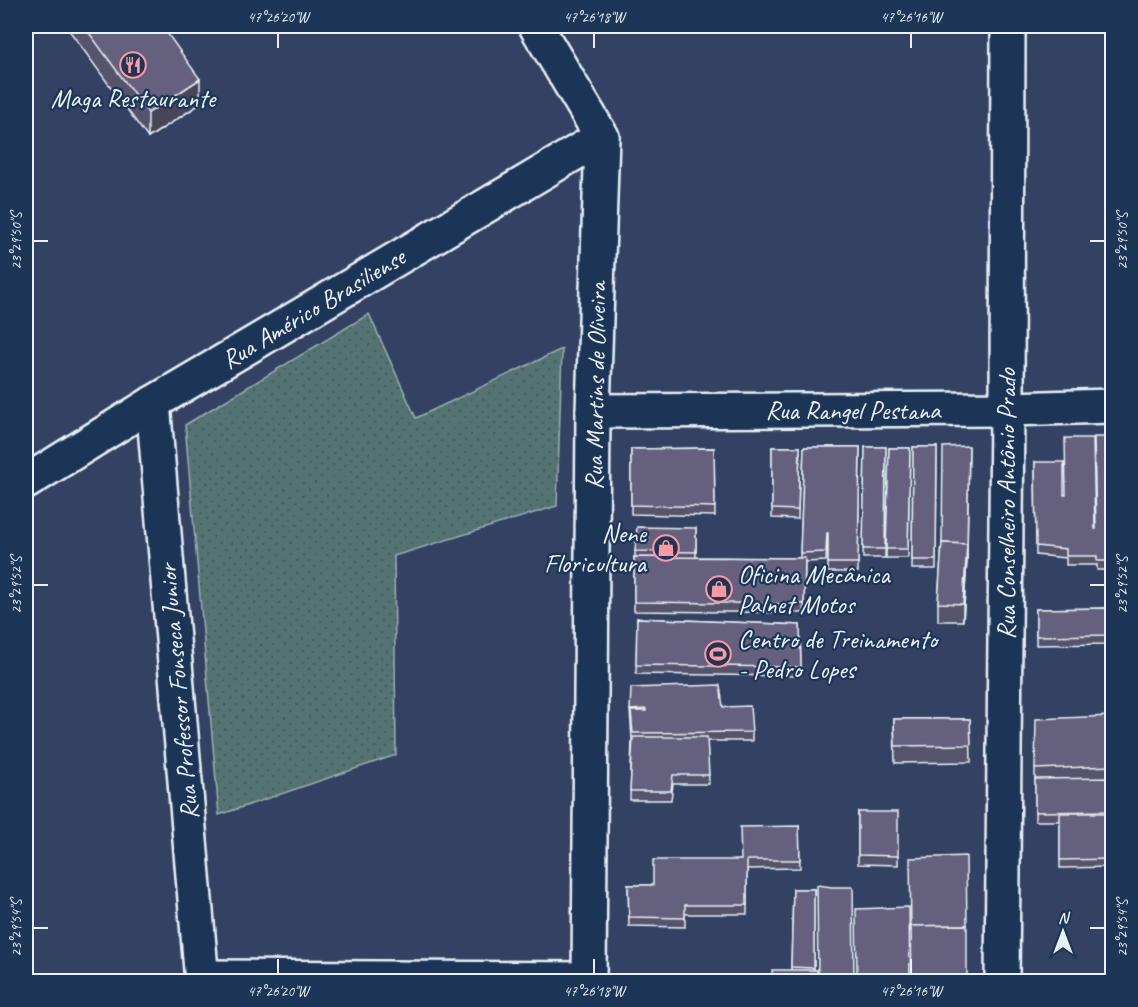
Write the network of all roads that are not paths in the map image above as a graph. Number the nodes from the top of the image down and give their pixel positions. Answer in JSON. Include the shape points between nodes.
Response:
{"nodes":[{"id":1,"x":536,"y":26,"type":"edge"},
{"id":2,"x":1008,"y":26,"type":"edge"},
{"id":3,"x":602,"y":137,"type":"junction"},
{"id":4,"x":153,"y":402,"type":"junction"},
{"id":5,"x":1113,"y":406,"type":"edge"},
{"id":6,"x":1006,"y":409,"type":"junction"},
{"id":7,"x":593,"y":411,"type":"junction"},
{"id":8,"x":26,"y":482,"type":"edge"},
{"id":9,"x":202,"y":979,"type":"edge"},
{"id":10,"x":589,"y":980,"type":"edge"},
{"id":11,"x":1002,"y":981,"type":"edge"}],
"edges":[{"from":1,"to":3,"type":"street"},
{"from":2,"to":6,"type":"street","name":"Rua Conselheiro Antônio Prado"},
{"from":3,"to":4,"type":"street","name":"Rua Américo Brasiliense"},
{"from":3,"to":7,"type":"street","name":"Rua Martins de Oliveira"},
{"from":4,"to":8,"type":"street","name":"Rua Américo Brasiliense"},
{"from":4,"to":9,"type":"street","name":"Rua Professor Fonseca Junior"},
{"from":5,"to":6,"type":"street","name":"Rua Rangel Pestana"},
{"from":6,"to":7,"type":"street","name":"Rua Rangel Pestana"},
{"from":6,"to":11,"type":"street","name":"Rua Conselheiro Antônio Prado"},
{"from":7,"to":10,"type":"street","name":"Rua Martins de Oliveira"},
{"from":9,"to":10,"type":"street"}]}
